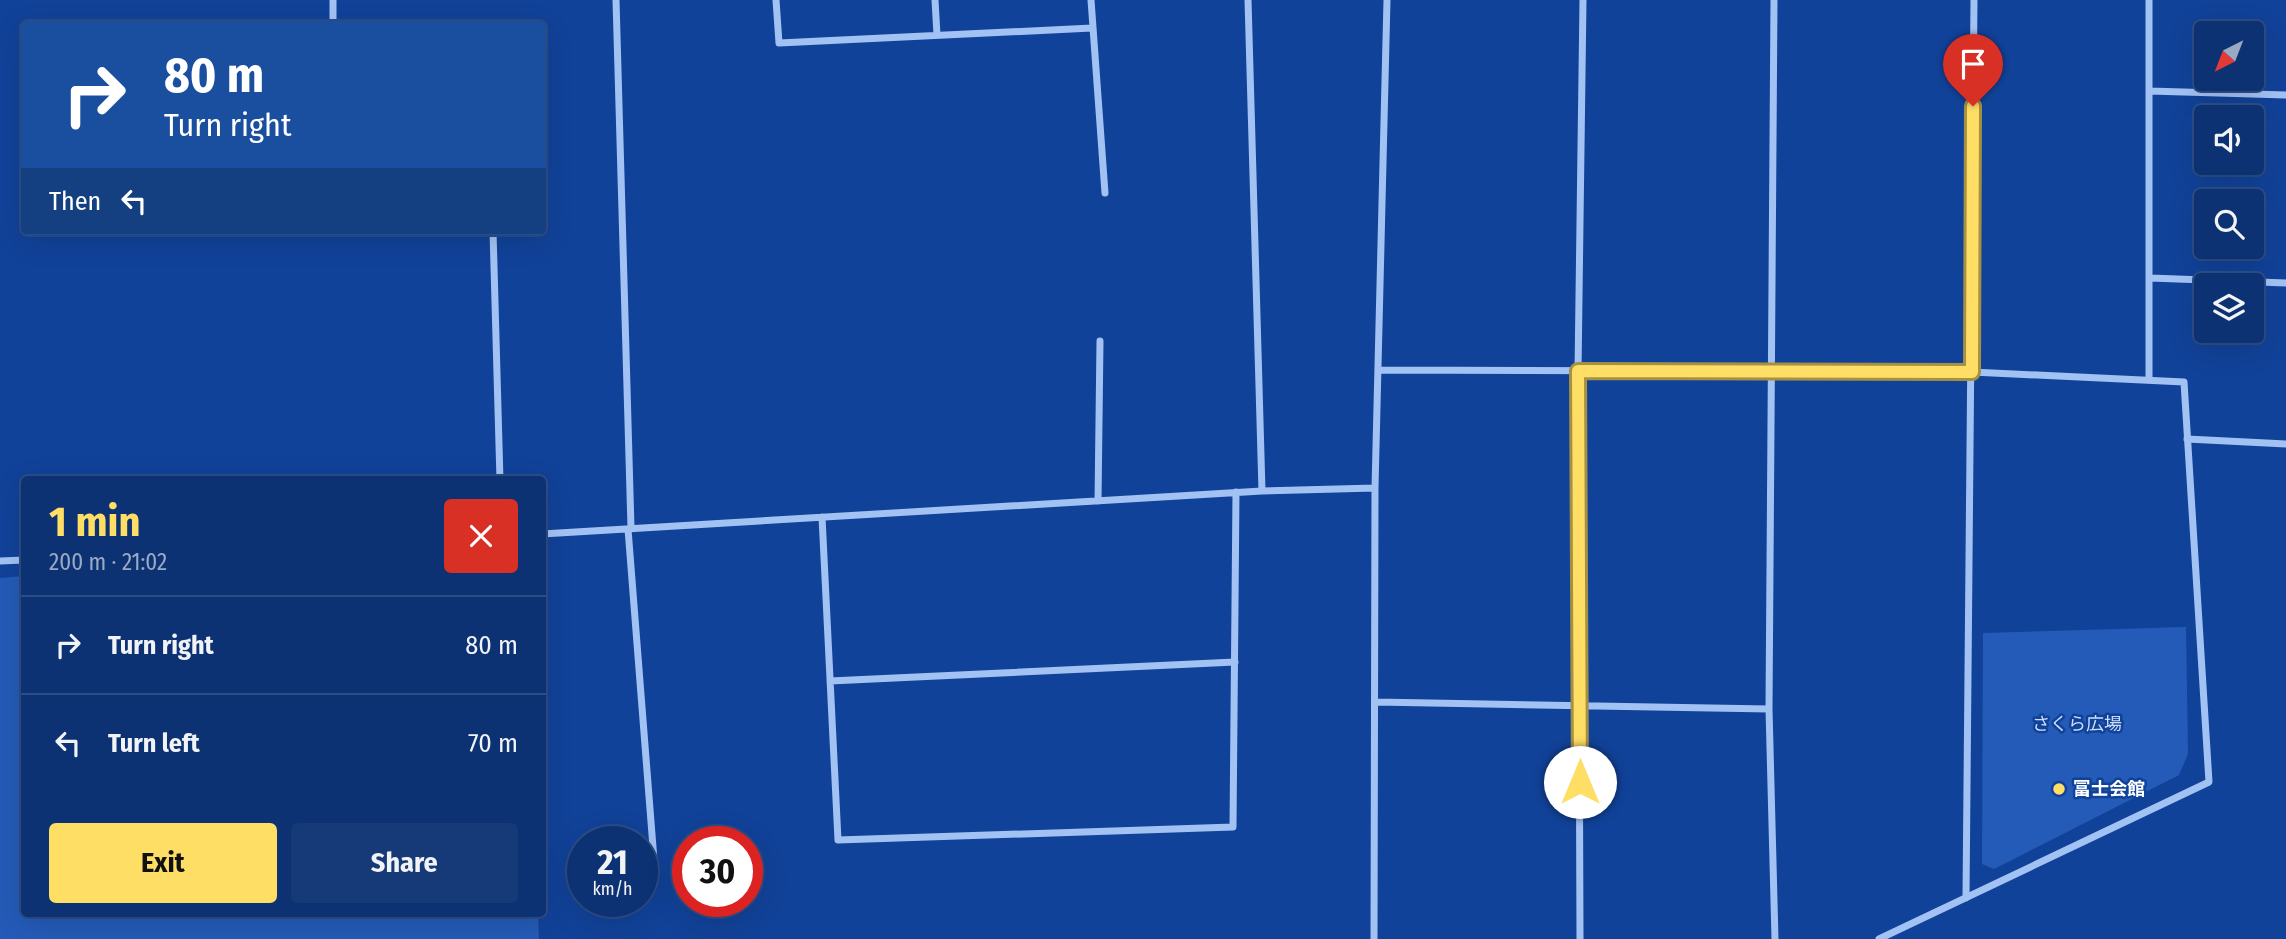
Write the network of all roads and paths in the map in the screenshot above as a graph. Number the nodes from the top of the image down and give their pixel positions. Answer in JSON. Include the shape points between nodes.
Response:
{"nodes":[{"id":1,"x":333,"y":0,"type":"edge"},
{"id":2,"x":616,"y":0,"type":"edge"},
{"id":3,"x":776,"y":0,"type":"edge"},
{"id":4,"x":935,"y":0,"type":"edge"},
{"id":5,"x":1091,"y":0,"type":"edge"},
{"id":6,"x":1248,"y":0,"type":"edge"},
{"id":7,"x":1387,"y":0,"type":"edge"},
{"id":8,"x":1583,"y":0,"type":"edge"},
{"id":9,"x":1774,"y":0,"type":"edge"},
{"id":10,"x":1974,"y":0,"type":"edge"},
{"id":11,"x":2149,"y":0,"type":"edge"},
{"id":12,"x":333,"y":21,"type":"edge"},
{"id":13,"x":1091,"y":28,"type":"junction"},
{"id":14,"x":937,"y":35,"type":"junction"},
{"id":15,"x":2149,"y":90,"type":"junction"},
{"id":16,"x":2286,"y":95,"type":"edge"},
{"id":17,"x":1105,"y":193,"type":"dead end"},
{"id":18,"x":493,"y":235,"type":"edge"},
{"id":19,"x":2150,"y":278,"type":"junction"},
{"id":20,"x":2286,"y":282,"type":"edge"},
{"id":21,"x":1100,"y":341,"type":"dead end"},
{"id":22,"x":1380,"y":370,"type":"junction"},
{"id":23,"x":1578,"y":371,"type":"junction"},
{"id":24,"x":1770,"y":372,"type":"junction"},
{"id":25,"x":1972,"y":372,"type":"junction"},
{"id":26,"x":2149,"y":380,"type":"junction"},
{"id":27,"x":2187,"y":439,"type":"junction"},
{"id":28,"x":2286,"y":444,"type":"edge"},
{"id":29,"x":500,"y":476,"type":"edge"},
{"id":30,"x":1376,"y":488,"type":"junction"},
{"id":31,"x":1262,"y":491,"type":"junction"},
{"id":32,"x":1236,"y":492,"type":"junction"},
{"id":33,"x":1098,"y":501,"type":"junction"},
{"id":34,"x":822,"y":517,"type":"junction"},
{"id":35,"x":629,"y":529,"type":"junction"},
{"id":36,"x":546,"y":534,"type":"edge"},
{"id":37,"x":21,"y":560,"type":"edge"},
{"id":38,"x":0,"y":561,"type":"edge"},
{"id":39,"x":1235,"y":662,"type":"junction"},
{"id":40,"x":830,"y":681,"type":"junction"},
{"id":41,"x":1376,"y":702,"type":"junction"},
{"id":42,"x":1580,"y":704,"type":"junction"},
{"id":43,"x":1769,"y":709,"type":"junction"},
{"id":44,"x":651,"y":826,"type":"edge"},
{"id":45,"x":1966,"y":898,"type":"junction"},
{"id":46,"x":1374,"y":939,"type":"edge"},
{"id":47,"x":1580,"y":939,"type":"edge"},
{"id":48,"x":1774,"y":939,"type":"edge"},
{"id":49,"x":1879,"y":939,"type":"edge"}],
"edges":[{"from":1,"to":12,"type":"street"},
{"from":2,"to":35,"type":"street"},
{"from":3,"to":14,"type":"street","via":[[779,43]]},
{"from":4,"to":14,"type":"street"},
{"from":5,"to":13,"type":"street"},
{"from":6,"to":31,"type":"street"},
{"from":7,"to":22,"type":"street"},
{"from":8,"to":23,"type":"street"},
{"from":9,"to":24,"type":"street"},
{"from":10,"to":25,"type":"street"},
{"from":11,"to":15,"type":"street"},
{"from":13,"to":14,"type":"street"},
{"from":13,"to":17,"type":"street"},
{"from":15,"to":16,"type":"street"},
{"from":15,"to":19,"type":"street"},
{"from":18,"to":29,"type":"street"},
{"from":19,"to":20,"type":"street"},
{"from":19,"to":26,"type":"street"},
{"from":21,"to":33,"type":"street"},
{"from":22,"to":23,"type":"street"},
{"from":22,"to":30,"type":"street"},
{"from":23,"to":24,"type":"street"},
{"from":23,"to":42,"type":"street"},
{"from":24,"to":25,"type":"street"},
{"from":24,"to":43,"type":"street"},
{"from":25,"to":26,"type":"street"},
{"from":25,"to":45,"type":"street"},
{"from":26,"to":27,"type":"street","via":[[2184,382]]},
{"from":27,"to":28,"type":"street"},
{"from":27,"to":45,"type":"street","via":[[2209,782]]},
{"from":30,"to":31,"type":"street"},
{"from":30,"to":41,"type":"street"},
{"from":31,"to":32,"type":"street"},
{"from":32,"to":33,"type":"street"},
{"from":32,"to":39,"type":"street"},
{"from":33,"to":34,"type":"street"},
{"from":34,"to":35,"type":"street"},
{"from":34,"to":40,"type":"street"},
{"from":35,"to":36,"type":"street"},
{"from":35,"to":44,"type":"street"},
{"from":37,"to":38,"type":"street"},
{"from":39,"to":40,"type":"street"},
{"from":39,"to":40,"type":"street","via":[[1233,827],[838,840]]},
{"from":41,"to":42,"type":"street"},
{"from":41,"to":46,"type":"street"},
{"from":42,"to":43,"type":"street"},
{"from":42,"to":47,"type":"street"},
{"from":43,"to":48,"type":"street"},
{"from":45,"to":49,"type":"street"}]}
